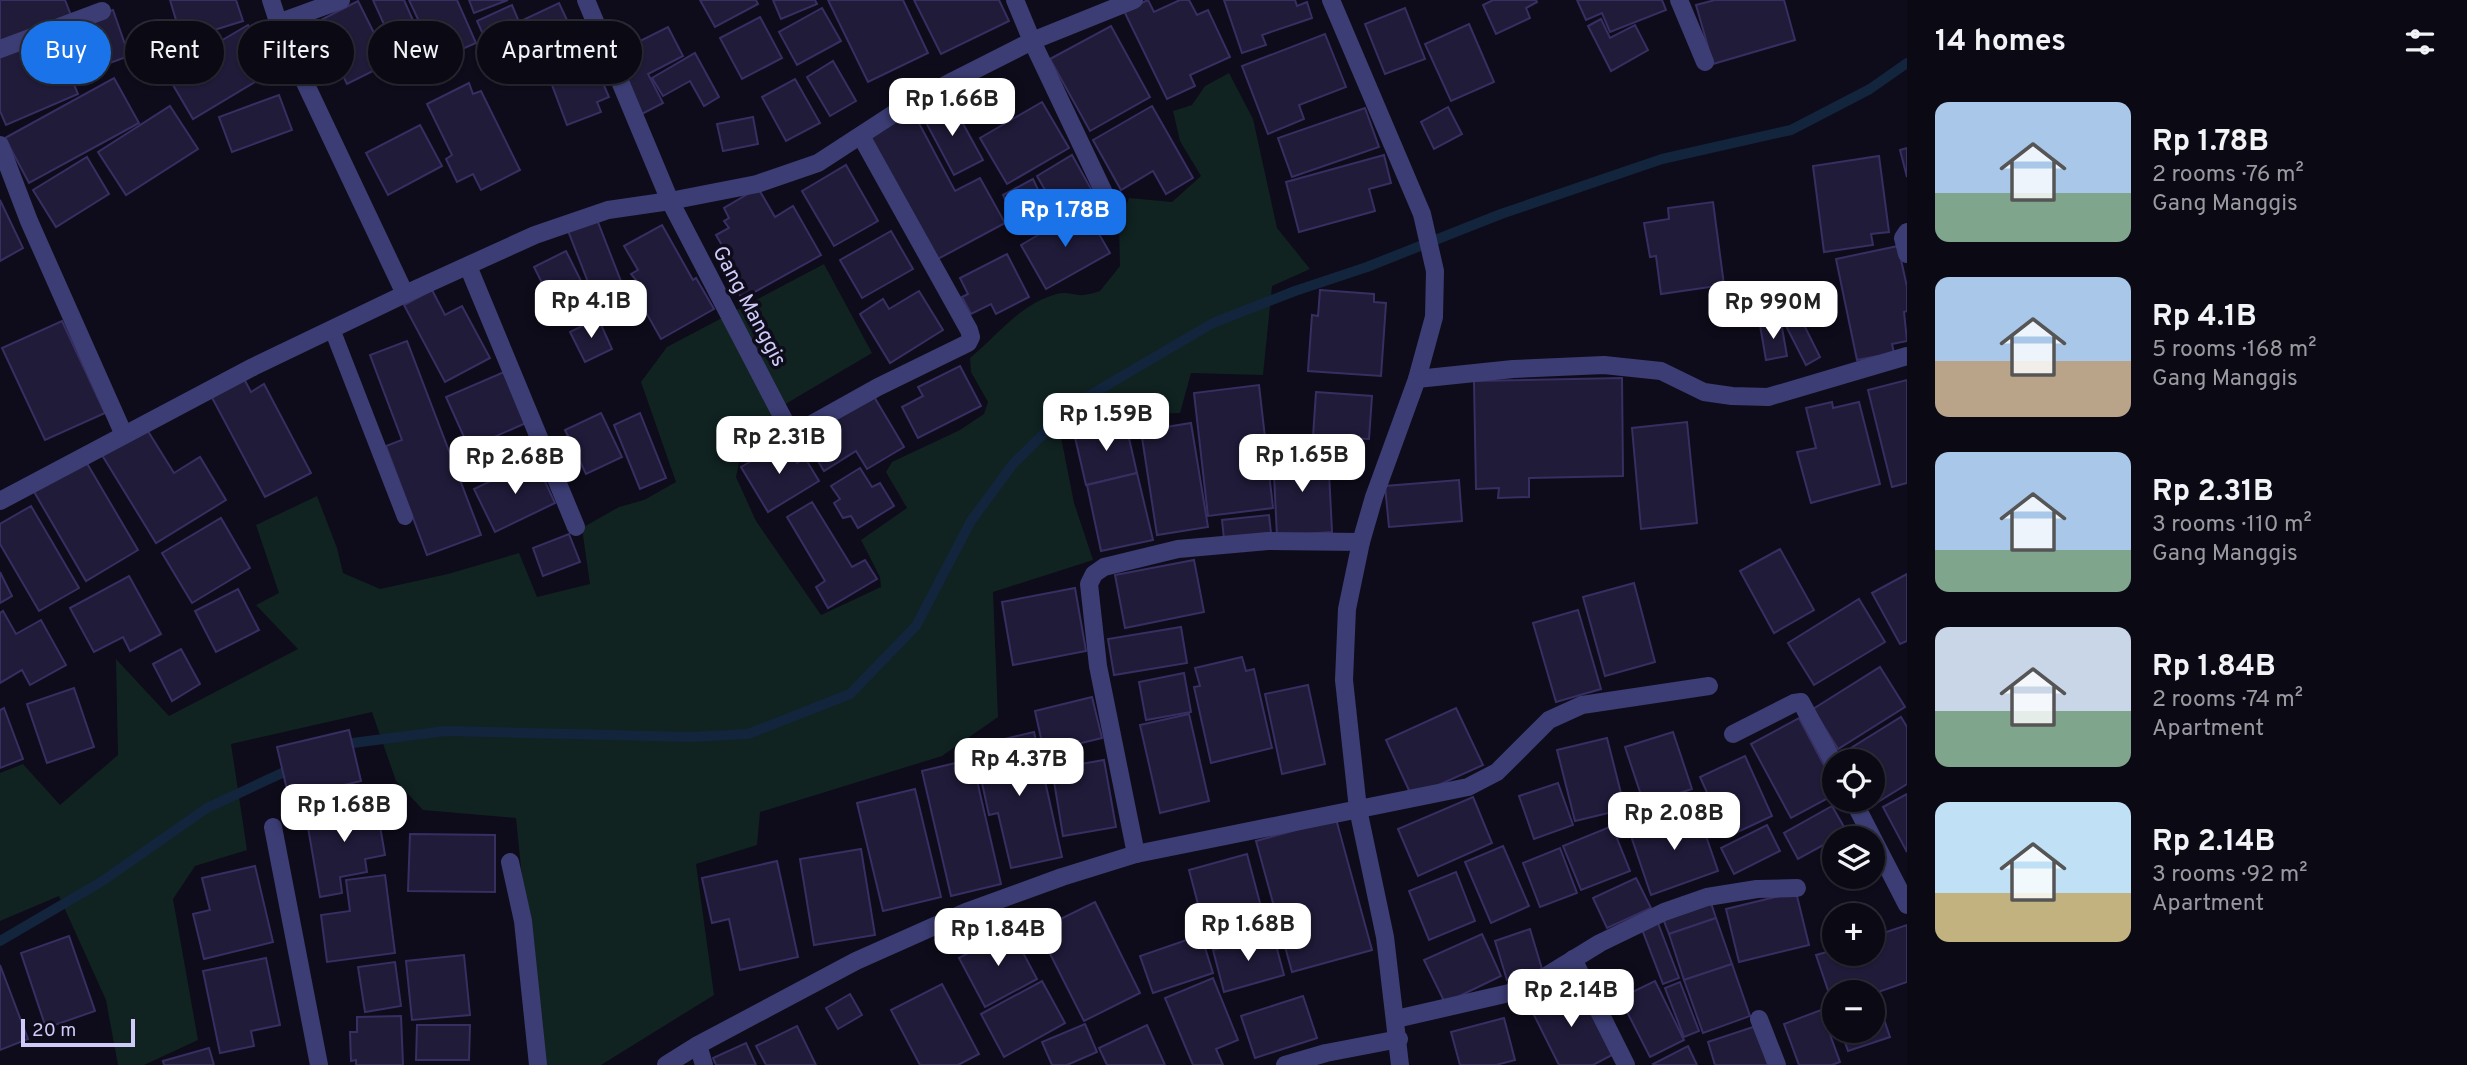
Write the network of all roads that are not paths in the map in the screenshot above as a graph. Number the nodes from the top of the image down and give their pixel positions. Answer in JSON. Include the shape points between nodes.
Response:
{"nodes":[{"id":1,"x":271,"y":0,"type":"edge"},
{"id":2,"x":341,"y":0,"type":"edge"},
{"id":3,"x":586,"y":0,"type":"edge"},
{"id":4,"x":1015,"y":0,"type":"edge"},
{"id":5,"x":1134,"y":0,"type":"edge"},
{"id":6,"x":1331,"y":0,"type":"edge"},
{"id":7,"x":1679,"y":0,"type":"edge"},
{"id":8,"x":102,"y":11,"type":"dead end"},
{"id":9,"x":277,"y":21,"type":"edge"},
{"id":10,"x":283,"y":21,"type":"edge"},
{"id":11,"x":1032,"y":41,"type":"junction"},
{"id":12,"x":0,"y":49,"type":"edge"},
{"id":13,"x":1705,"y":62,"type":"dead end"},
{"id":14,"x":307,"y":84,"type":"edge"},
{"id":15,"x":861,"y":136,"type":"junction"},
{"id":16,"x":0,"y":145,"type":"edge"},
{"id":17,"x":670,"y":201,"type":"junction"},
{"id":18,"x":1117,"y":220,"type":"dead end"},
{"id":19,"x":1907,"y":232,"type":"edge"},
{"id":20,"x":1907,"y":254,"type":"edge"},
{"id":21,"x":468,"y":266,"type":"junction"},
{"id":22,"x":405,"y":293,"type":"junction"},
{"id":23,"x":332,"y":329,"type":"junction"},
{"id":24,"x":1907,"y":356,"type":"edge"},
{"id":25,"x":1417,"y":379,"type":"junction"},
{"id":26,"x":124,"y":435,"type":"junction"},
{"id":27,"x":0,"y":501,"type":"edge"},
{"id":28,"x":405,"y":517,"type":"dead end"},
{"id":29,"x":576,"y":527,"type":"dead end"},
{"id":30,"x":1361,"y":542,"type":"junction"},
{"id":31,"x":1709,"y":686,"type":"dead end"},
{"id":32,"x":1733,"y":734,"type":"dead end"},
{"id":33,"x":1826,"y":749,"type":"edge"},
{"id":34,"x":1358,"y":809,"type":"junction"},
{"id":35,"x":1859,"y":812,"type":"edge"},
{"id":36,"x":273,"y":827,"type":"dead end"},
{"id":37,"x":1136,"y":854,"type":"junction"},
{"id":38,"x":510,"y":862,"type":"dead end"},
{"id":39,"x":1797,"y":888,"type":"dead end"},
{"id":40,"x":1907,"y":905,"type":"edge"},
{"id":41,"x":1573,"y":959,"type":"junction"},
{"id":42,"x":1396,"y":1019,"type":"junction"},
{"id":43,"x":1759,"y":1019,"type":"dead end"},
{"id":44,"x":1399,"y":1039,"type":"junction"},
{"id":45,"x":698,"y":1045,"type":"junction"},
{"id":46,"x":319,"y":1065,"type":"edge"},
{"id":47,"x":538,"y":1065,"type":"edge"},
{"id":48,"x":666,"y":1065,"type":"edge"},
{"id":49,"x":704,"y":1065,"type":"edge"},
{"id":50,"x":1285,"y":1065,"type":"edge"},
{"id":51,"x":1401,"y":1065,"type":"edge"},
{"id":52,"x":1626,"y":1065,"type":"edge"},
{"id":53,"x":1777,"y":1065,"type":"edge"}],
"edges":[{"from":1,"to":9,"type":"street"},
{"from":2,"to":10,"type":"street"},
{"from":3,"to":17,"type":"street","name":"Gang Manggis"},
{"from":4,"to":11,"type":"street"},
{"from":5,"to":11,"type":"street"},
{"from":6,"to":25,"type":"street","via":[[1422,214],[1435,271],[1434,317]]},
{"from":7,"to":13,"type":"street"},
{"from":8,"to":12,"type":"street"},
{"from":11,"to":15,"type":"street","via":[[901,109]]},
{"from":11,"to":18,"type":"street"},
{"from":14,"to":22,"type":"street"},
{"from":15,"to":17,"type":"street","via":[[818,163],[769,180]]},
{"from":15,"to":17,"type":"street","name":"Gang Manggis","via":[[971,337],[968,344],[802,430],[786,424]]},
{"from":16,"to":26,"type":"street"},
{"from":17,"to":21,"type":"street","via":[[608,210],[535,234]]},
{"from":19,"to":20,"type":"street","via":[[1903,238]]},
{"from":21,"to":22,"type":"street"},
{"from":21,"to":29,"type":"street"},
{"from":22,"to":23,"type":"street"},
{"from":23,"to":26,"type":"street"},
{"from":23,"to":28,"type":"lane"},
{"from":24,"to":25,"type":"street","via":[[1768,397],[1704,392],[1661,370],[1604,365]]},
{"from":25,"to":30,"type":"street"},
{"from":26,"to":27,"type":"street"},
{"from":30,"to":34,"type":"street","via":[[1347,609],[1344,680]]},
{"from":30,"to":37,"type":"street","via":[[1268,541],[1178,549],[1104,567],[1094,574],[1089,584],[1098,666]]},
{"from":31,"to":34,"type":"street","via":[[1582,705],[1549,720],[1497,772],[1468,787]]},
{"from":32,"to":33,"type":"street","via":[[1801,702]]},
{"from":34,"to":37,"type":"street"},
{"from":34,"to":42,"type":"street","via":[[1385,937]]},
{"from":35,"to":40,"type":"street"},
{"from":36,"to":46,"type":"street"},
{"from":37,"to":45,"type":"street","via":[[966,912],[856,961]]},
{"from":38,"to":47,"type":"street","via":[[523,921]]},
{"from":39,"to":41,"type":"street","via":[[1707,897],[1664,912]]},
{"from":41,"to":42,"type":"street","via":[[1518,991]]},
{"from":41,"to":52,"type":"street"},
{"from":42,"to":44,"type":"street"},
{"from":43,"to":53,"type":"street"},
{"from":44,"to":50,"type":"street"},
{"from":44,"to":51,"type":"street"},
{"from":45,"to":48,"type":"street"},
{"from":45,"to":49,"type":"street"}]}
